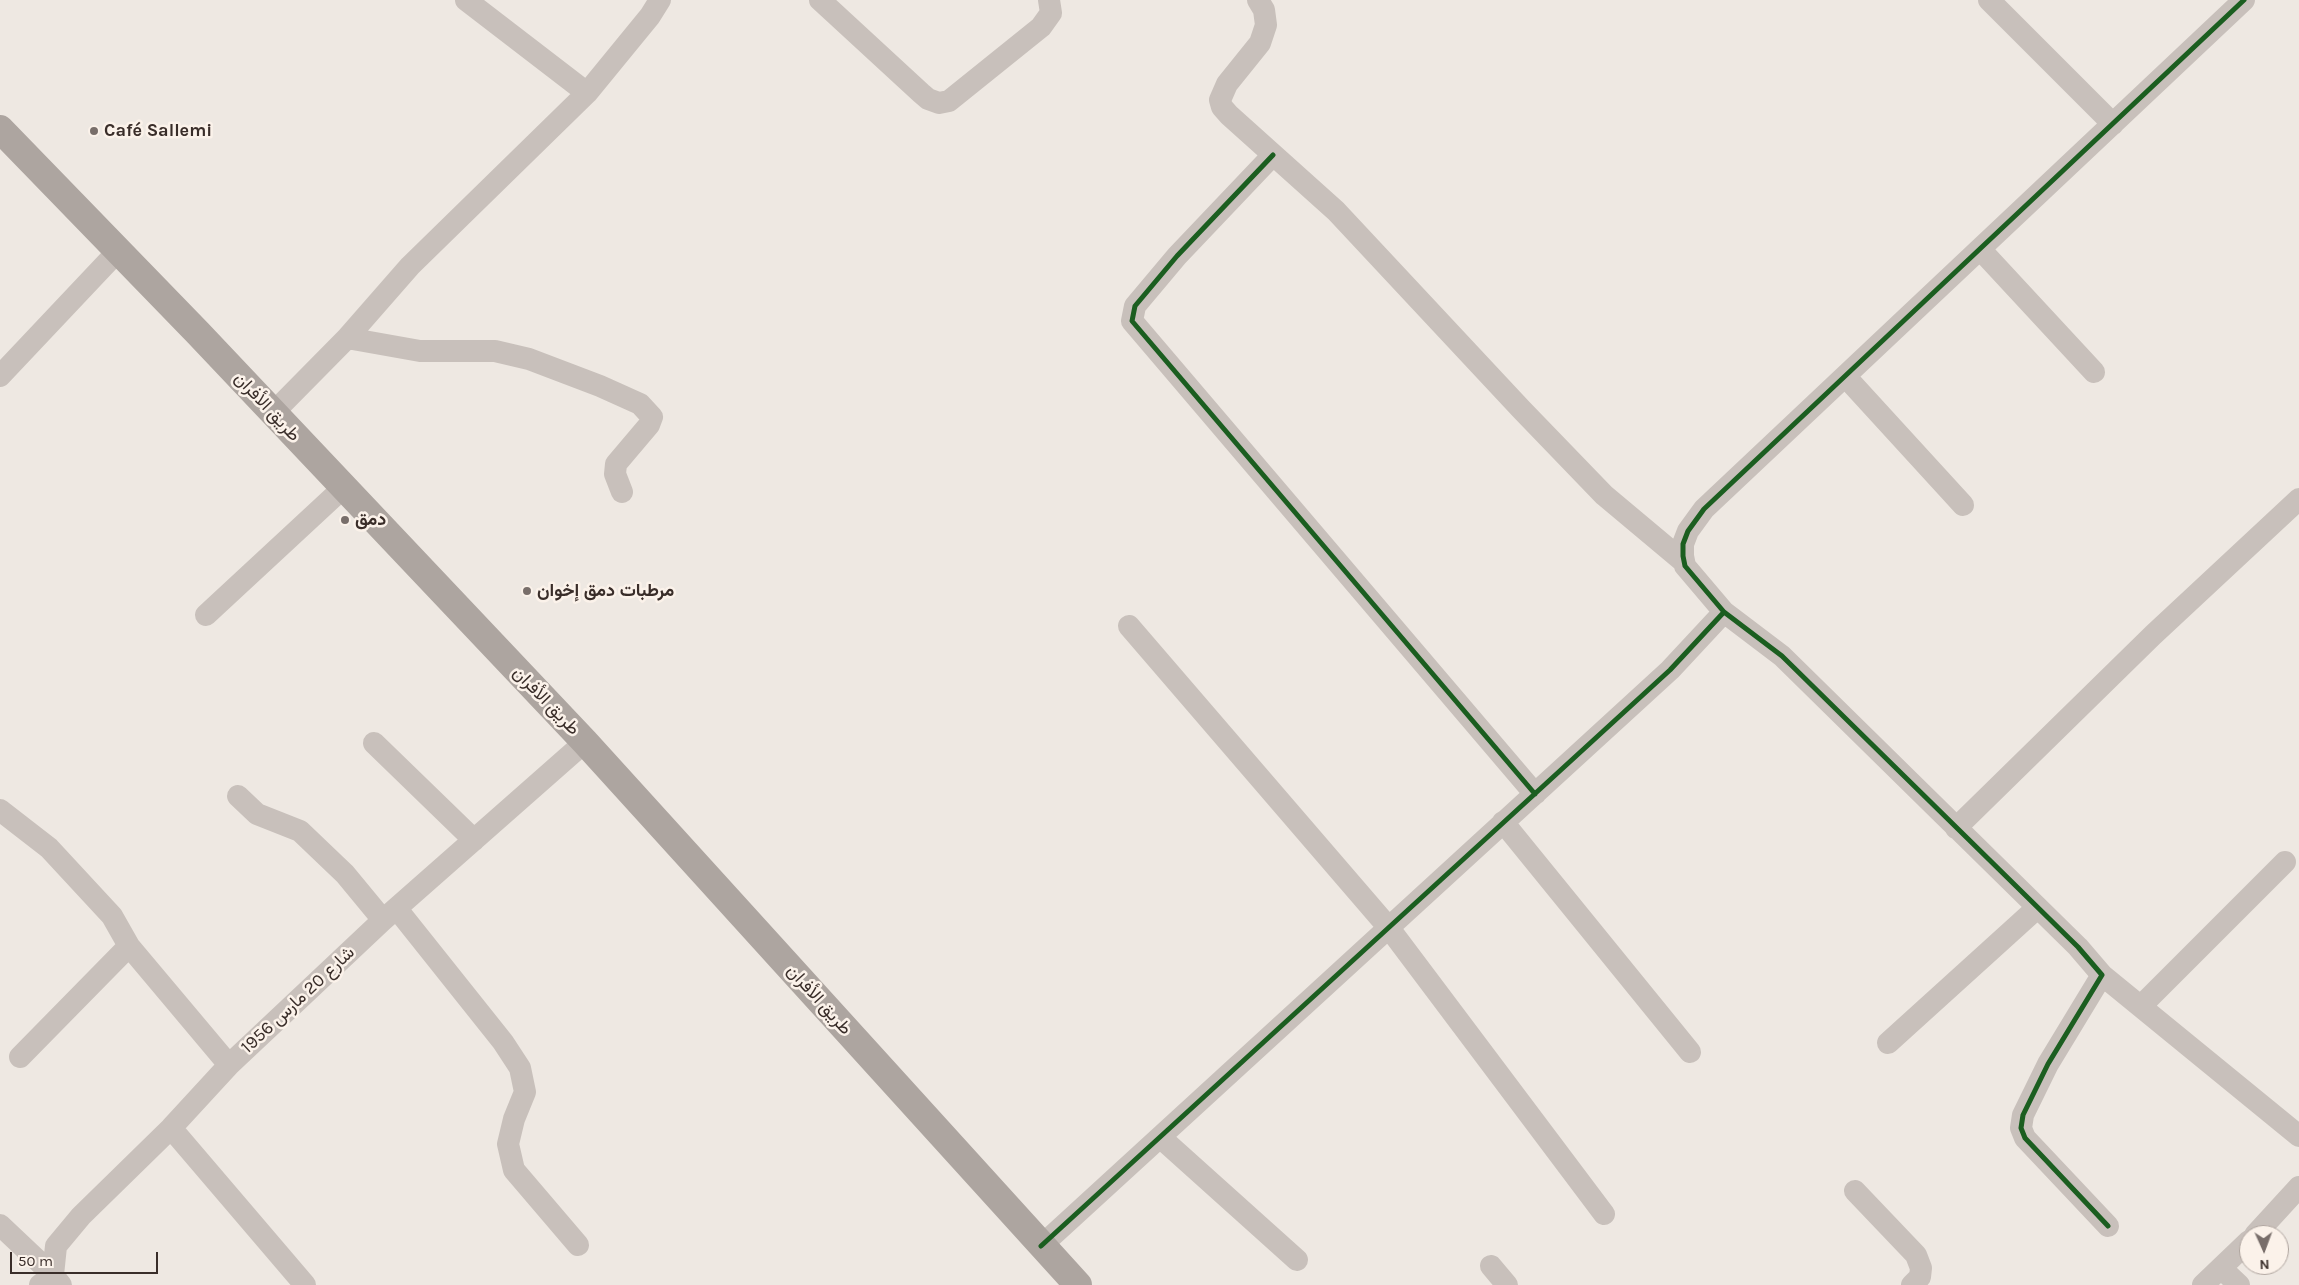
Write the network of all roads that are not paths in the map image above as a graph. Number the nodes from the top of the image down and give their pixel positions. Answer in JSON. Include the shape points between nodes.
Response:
{"nodes":[{"id":1,"x":466,"y":0,"type":"edge"},
{"id":2,"x":660,"y":0,"type":"edge"},
{"id":3,"x":820,"y":0,"type":"edge"},
{"id":4,"x":1049,"y":0,"type":"edge"},
{"id":5,"x":1258,"y":0,"type":"edge"},
{"id":6,"x":1989,"y":0,"type":"edge"},
{"id":7,"x":2244,"y":0,"type":"edge"},
{"id":8,"x":587,"y":93,"type":"junction"},
{"id":9,"x":2113,"y":124,"type":"junction"},
{"id":10,"x":0,"y":129,"type":"edge"},
{"id":11,"x":1273,"y":155,"type":"junction"},
{"id":12,"x":1980,"y":249,"type":"junction"},
{"id":13,"x":118,"y":251,"type":"junction"},
{"id":14,"x":347,"y":338,"type":"junction"},
{"id":15,"x":2094,"y":372,"type":"dead end"},
{"id":16,"x":0,"y":376,"type":"edge"},
{"id":17,"x":1845,"y":376,"type":"junction"},
{"id":18,"x":273,"y":413,"type":"junction"},
{"id":19,"x":343,"y":488,"type":"junction"},
{"id":20,"x":622,"y":492,"type":"dead end"},
{"id":21,"x":2299,"y":499,"type":"edge"},
{"id":22,"x":1963,"y":505,"type":"dead end"},
{"id":23,"x":1684,"y":562,"type":"junction"},
{"id":24,"x":1724,"y":612,"type":"junction"},
{"id":25,"x":206,"y":615,"type":"dead end"},
{"id":26,"x":1129,"y":626,"type":"dead end"},
{"id":27,"x":585,"y":742,"type":"junction"},
{"id":28,"x":374,"y":743,"type":"dead end"},
{"id":29,"x":1535,"y":794,"type":"junction"},
{"id":30,"x":238,"y":796,"type":"dead end"},
{"id":31,"x":0,"y":810,"type":"edge"},
{"id":32,"x":1503,"y":822,"type":"junction"},
{"id":33,"x":1956,"y":828,"type":"junction"},
{"id":34,"x":474,"y":840,"type":"junction"},
{"id":35,"x":2286,"y":862,"type":"dead end"},
{"id":36,"x":2037,"y":908,"type":"junction"},
{"id":37,"x":390,"y":915,"type":"junction"},
{"id":38,"x":1389,"y":928,"type":"junction"},
{"id":39,"x":129,"y":946,"type":"junction"},
{"id":40,"x":2102,"y":975,"type":"junction"},
{"id":41,"x":2141,"y":1006,"type":"junction"},
{"id":42,"x":1888,"y":1043,"type":"dead end"},
{"id":43,"x":1690,"y":1052,"type":"dead end"},
{"id":44,"x":20,"y":1057,"type":"dead end"},
{"id":45,"x":229,"y":1065,"type":"junction"},
{"id":46,"x":171,"y":1128,"type":"junction"},
{"id":47,"x":2299,"y":1136,"type":"edge"},
{"id":48,"x":1160,"y":1137,"type":"junction"},
{"id":49,"x":2299,"y":1187,"type":"edge"},
{"id":50,"x":1855,"y":1191,"type":"dead end"},
{"id":51,"x":1604,"y":1214,"type":"dead end"},
{"id":52,"x":0,"y":1225,"type":"edge"},
{"id":53,"x":2264,"y":1225,"type":"edge"},
{"id":54,"x":2108,"y":1226,"type":"dead end"},
{"id":55,"x":578,"y":1245,"type":"dead end"},
{"id":56,"x":1041,"y":1246,"type":"junction"},
{"id":57,"x":2239,"y":1251,"type":"edge"},
{"id":58,"x":1297,"y":1260,"type":"dead end"},
{"id":59,"x":1491,"y":1266,"type":"dead end"},
{"id":60,"x":2221,"y":1268,"type":"junction"},
{"id":61,"x":51,"y":1282,"type":"edge"},
{"id":62,"x":305,"y":1285,"type":"edge"},
{"id":63,"x":1078,"y":1285,"type":"edge"},
{"id":64,"x":1507,"y":1285,"type":"edge"},
{"id":65,"x":1912,"y":1285,"type":"edge"},
{"id":66,"x":2203,"y":1285,"type":"edge"},
{"id":67,"x":2239,"y":1285,"type":"edge"}],
"edges":[{"from":1,"to":8,"type":"street"},
{"from":2,"to":8,"type":"street"},
{"from":3,"to":4,"type":"street","via":[[921,94],[939,103],[949,101],[1041,27],[1051,13]]},
{"from":5,"to":11,"type":"street","via":[[1264,10],[1266,25],[1260,43],[1227,84],[1220,100],[1228,115]]},
{"from":6,"to":9,"type":"street"},
{"from":7,"to":9,"type":"street"},
{"from":8,"to":14,"type":"street","via":[[410,266]]},
{"from":9,"to":12,"type":"street"},
{"from":10,"to":13,"type":"main road","name":"طريق الأفران"},
{"from":11,"to":23,"type":"street","via":[[1336,211],[1604,495]]},
{"from":11,"to":29,"type":"street","via":[[1177,256],[1135,306],[1132,321]]},
{"from":12,"to":15,"type":"street"},
{"from":12,"to":17,"type":"street"},
{"from":13,"to":16,"type":"street"},
{"from":13,"to":18,"type":"main road","name":"طريق الأفران"},
{"from":14,"to":18,"type":"street"},
{"from":14,"to":20,"type":"street","via":[[420,351],[496,351],[538,363],[640,404],[652,417],[616,464]]},
{"from":17,"to":22,"type":"street"},
{"from":17,"to":23,"type":"street","via":[[1704,510],[1688,531],[1683,544]]},
{"from":18,"to":19,"type":"main road","name":"طريق الأفران"},
{"from":19,"to":25,"type":"street"},
{"from":19,"to":27,"type":"main road","name":"طريق الأفران"},
{"from":21,"to":33,"type":"street"},
{"from":23,"to":24,"type":"street"},
{"from":24,"to":29,"type":"street","via":[[1670,670]]},
{"from":24,"to":33,"type":"street","via":[[1782,656]]},
{"from":26,"to":38,"type":"street"},
{"from":27,"to":34,"type":"street","name":"شارع 20 مارس 1956"},
{"from":27,"to":56,"type":"main road","name":"طريق الأفران"},
{"from":28,"to":34,"type":"street"},
{"from":29,"to":32,"type":"street"},
{"from":30,"to":37,"type":"street","via":[[257,814],[300,831]]},
{"from":31,"to":39,"type":"street","via":[[50,848],[112,916]]},
{"from":32,"to":38,"type":"street"},
{"from":32,"to":43,"type":"street"},
{"from":33,"to":36,"type":"street"},
{"from":34,"to":37,"type":"street","name":"شارع 20 مارس 1956"},
{"from":35,"to":41,"type":"street"},
{"from":36,"to":40,"type":"street"},
{"from":36,"to":42,"type":"street"},
{"from":37,"to":45,"type":"street","name":"شارع 20 مارس 1956"},
{"from":37,"to":55,"type":"street","via":[[503,1042],[520,1068],[525,1092],[508,1144],[514,1170]]},
{"from":38,"to":48,"type":"street"},
{"from":38,"to":51,"type":"street"},
{"from":39,"to":44,"type":"street"},
{"from":39,"to":45,"type":"street"},
{"from":40,"to":41,"type":"street"},
{"from":40,"to":54,"type":"street","via":[[2048,1064],[2023,1115],[2021,1128],[2025,1138]]},
{"from":41,"to":47,"type":"street"},
{"from":45,"to":46,"type":"street","name":"شارع 20 مارس 1956"},
{"from":46,"to":61,"type":"street","name":"شارع 20 مارس 1956","via":[[66,1233],[56,1246]]},
{"from":46,"to":62,"type":"street"},
{"from":48,"to":56,"type":"street"},
{"from":48,"to":58,"type":"street"},
{"from":49,"to":53,"type":"street"},
{"from":50,"to":65,"type":"street","via":[[1916,1255],[1921,1268],[1920,1277]]},
{"from":52,"to":61,"type":"street"},
{"from":56,"to":63,"type":"main road","name":"طريق الأفران"},
{"from":57,"to":60,"type":"street"},
{"from":59,"to":64,"type":"street"},
{"from":60,"to":66,"type":"street"},
{"from":60,"to":67,"type":"street"}]}
